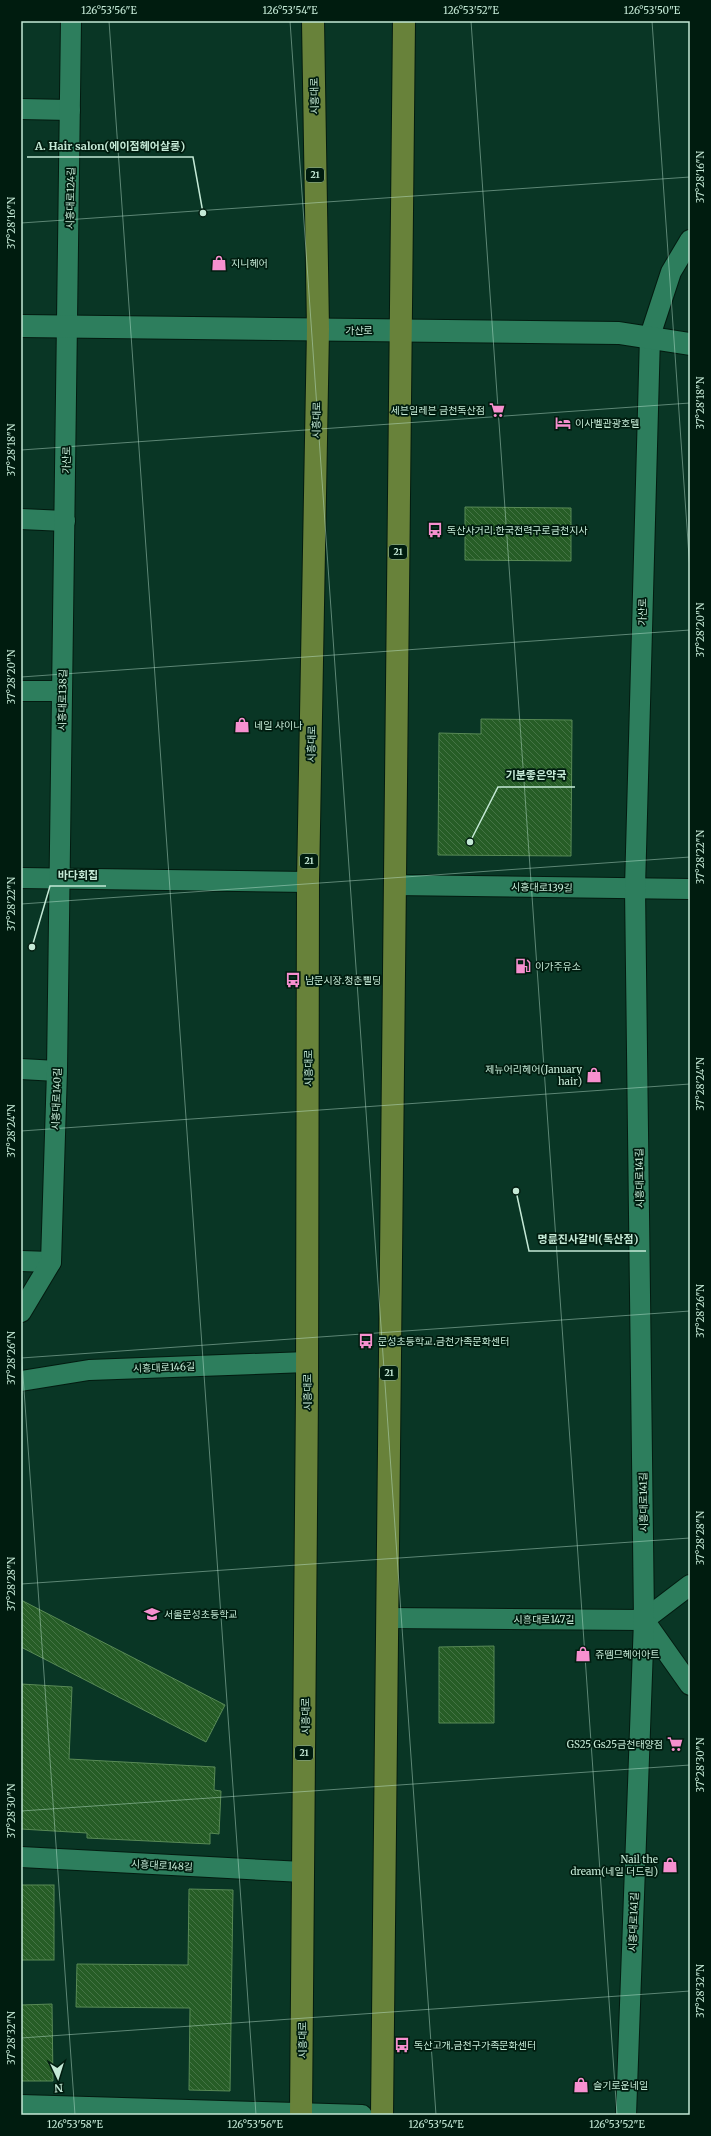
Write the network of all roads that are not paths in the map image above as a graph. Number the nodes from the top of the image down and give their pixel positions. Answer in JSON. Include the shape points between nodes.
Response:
{"nodes":[{"id":1,"x":71,"y":21,"type":"edge"},
{"id":2,"x":313,"y":21,"type":"edge"},
{"id":3,"x":404,"y":21,"type":"edge"},
{"id":4,"x":21,"y":109,"type":"edge"},
{"id":5,"x":70,"y":110,"type":"junction"},
{"id":6,"x":690,"y":240,"type":"edge"},
{"id":7,"x":21,"y":326,"type":"edge"},
{"id":8,"x":68,"y":327,"type":"junction"},
{"id":9,"x":318,"y":330,"type":"junction"},
{"id":10,"x":401,"y":330,"type":"junction"},
{"id":11,"x":650,"y":336,"type":"junction"},
{"id":12,"x":690,"y":344,"type":"edge"},
{"id":13,"x":21,"y":519,"type":"edge"},
{"id":14,"x":65,"y":521,"type":"junction"},
{"id":15,"x":21,"y":691,"type":"edge"},
{"id":16,"x":62,"y":691,"type":"junction"},
{"id":17,"x":21,"y":878,"type":"edge"},
{"id":18,"x":58,"y":878,"type":"junction"},
{"id":19,"x":308,"y":882,"type":"junction"},
{"id":20,"x":394,"y":885,"type":"junction"},
{"id":21,"x":635,"y":888,"type":"junction"},
{"id":22,"x":690,"y":889,"type":"edge"},
{"id":23,"x":21,"y":1069,"type":"edge"},
{"id":24,"x":57,"y":1070,"type":"junction"},
{"id":25,"x":21,"y":1261,"type":"edge"},
{"id":26,"x":51,"y":1262,"type":"junction"},
{"id":27,"x":21,"y":1312,"type":"edge"},
{"id":28,"x":307,"y":1362,"type":"junction"},
{"id":29,"x":21,"y":1381,"type":"edge"},
{"id":30,"x":690,"y":1585,"type":"edge"},
{"id":31,"x":387,"y":1618,"type":"junction"},
{"id":32,"x":644,"y":1620,"type":"junction"},
{"id":33,"x":690,"y":1685,"type":"edge"},
{"id":34,"x":21,"y":1857,"type":"edge"},
{"id":35,"x":303,"y":1872,"type":"junction"},
{"id":36,"x":21,"y":2105,"type":"edge"},
{"id":37,"x":59,"y":2110,"type":"edge"},
{"id":38,"x":301,"y":2114,"type":"edge"},
{"id":39,"x":362,"y":2115,"type":"edge"},
{"id":40,"x":382,"y":2115,"type":"edge"},
{"id":41,"x":626,"y":2115,"type":"edge"}],
"edges":[{"from":1,"to":5,"type":"street","name":"시흥대로124길"},
{"from":2,"to":9,"type":"main road","name":"시흥대로","number":"21"},
{"from":3,"to":10,"type":"main road","number":"21"},
{"from":4,"to":5,"type":"street"},
{"from":5,"to":8,"type":"street","name":"시흥대로124길"},
{"from":6,"to":11,"type":"street","name":"가산로","via":[[671,272]]},
{"from":7,"to":8,"type":"main road","name":"가산로"},
{"from":8,"to":9,"type":"main road","name":"가산로"},
{"from":8,"to":14,"type":"street","name":"가산로"},
{"from":9,"to":10,"type":"main road","name":"가산로"},
{"from":9,"to":19,"type":"main road","name":"시흥대로","number":"21"},
{"from":10,"to":11,"type":"main road","name":"가산로","via":[[619,332]]},
{"from":10,"to":20,"type":"main road","number":"21"},
{"from":11,"to":12,"type":"main road","name":"가산로"},
{"from":11,"to":21,"type":"street","name":"가산로"},
{"from":13,"to":14,"type":"street"},
{"from":14,"to":16,"type":"street","name":"시흥대로138길"},
{"from":15,"to":16,"type":"street"},
{"from":16,"to":18,"type":"street","name":"시흥대로138길"},
{"from":17,"to":18,"type":"street"},
{"from":18,"to":19,"type":"street"},
{"from":18,"to":24,"type":"street","name":"시흥대로140길"},
{"from":19,"to":28,"type":"main road","name":"시흥대로","number":"21"},
{"from":20,"to":21,"type":"street","name":"시흥대로139길"},
{"from":20,"to":31,"type":"main road","number":"21"},
{"from":21,"to":22,"type":"street","name":"시흥대로139길"},
{"from":21,"to":32,"type":"street","name":"시흥대로141길"},
{"from":23,"to":24,"type":"street"},
{"from":24,"to":26,"type":"street","name":"시흥대로140길"},
{"from":25,"to":26,"type":"street"},
{"from":26,"to":27,"type":"street","name":"시흥대로140길"},
{"from":28,"to":29,"type":"street","name":"시흥대로146길","via":[[89,1370]]},
{"from":28,"to":35,"type":"main road","name":"시흥대로","number":"21"},
{"from":30,"to":32,"type":"street"},
{"from":31,"to":32,"type":"street","name":"시흥대로147길"},
{"from":31,"to":40,"type":"main road","number":"21"},
{"from":32,"to":33,"type":"street"},
{"from":32,"to":41,"type":"street","name":"시흥대로141길"},
{"from":34,"to":35,"type":"street","name":"시흥대로148길"},
{"from":35,"to":38,"type":"main road","name":"시흥대로","number":"21"},
{"from":36,"to":37,"type":"street"},
{"from":37,"to":38,"type":"street"},
{"from":38,"to":39,"type":"street"}]}
